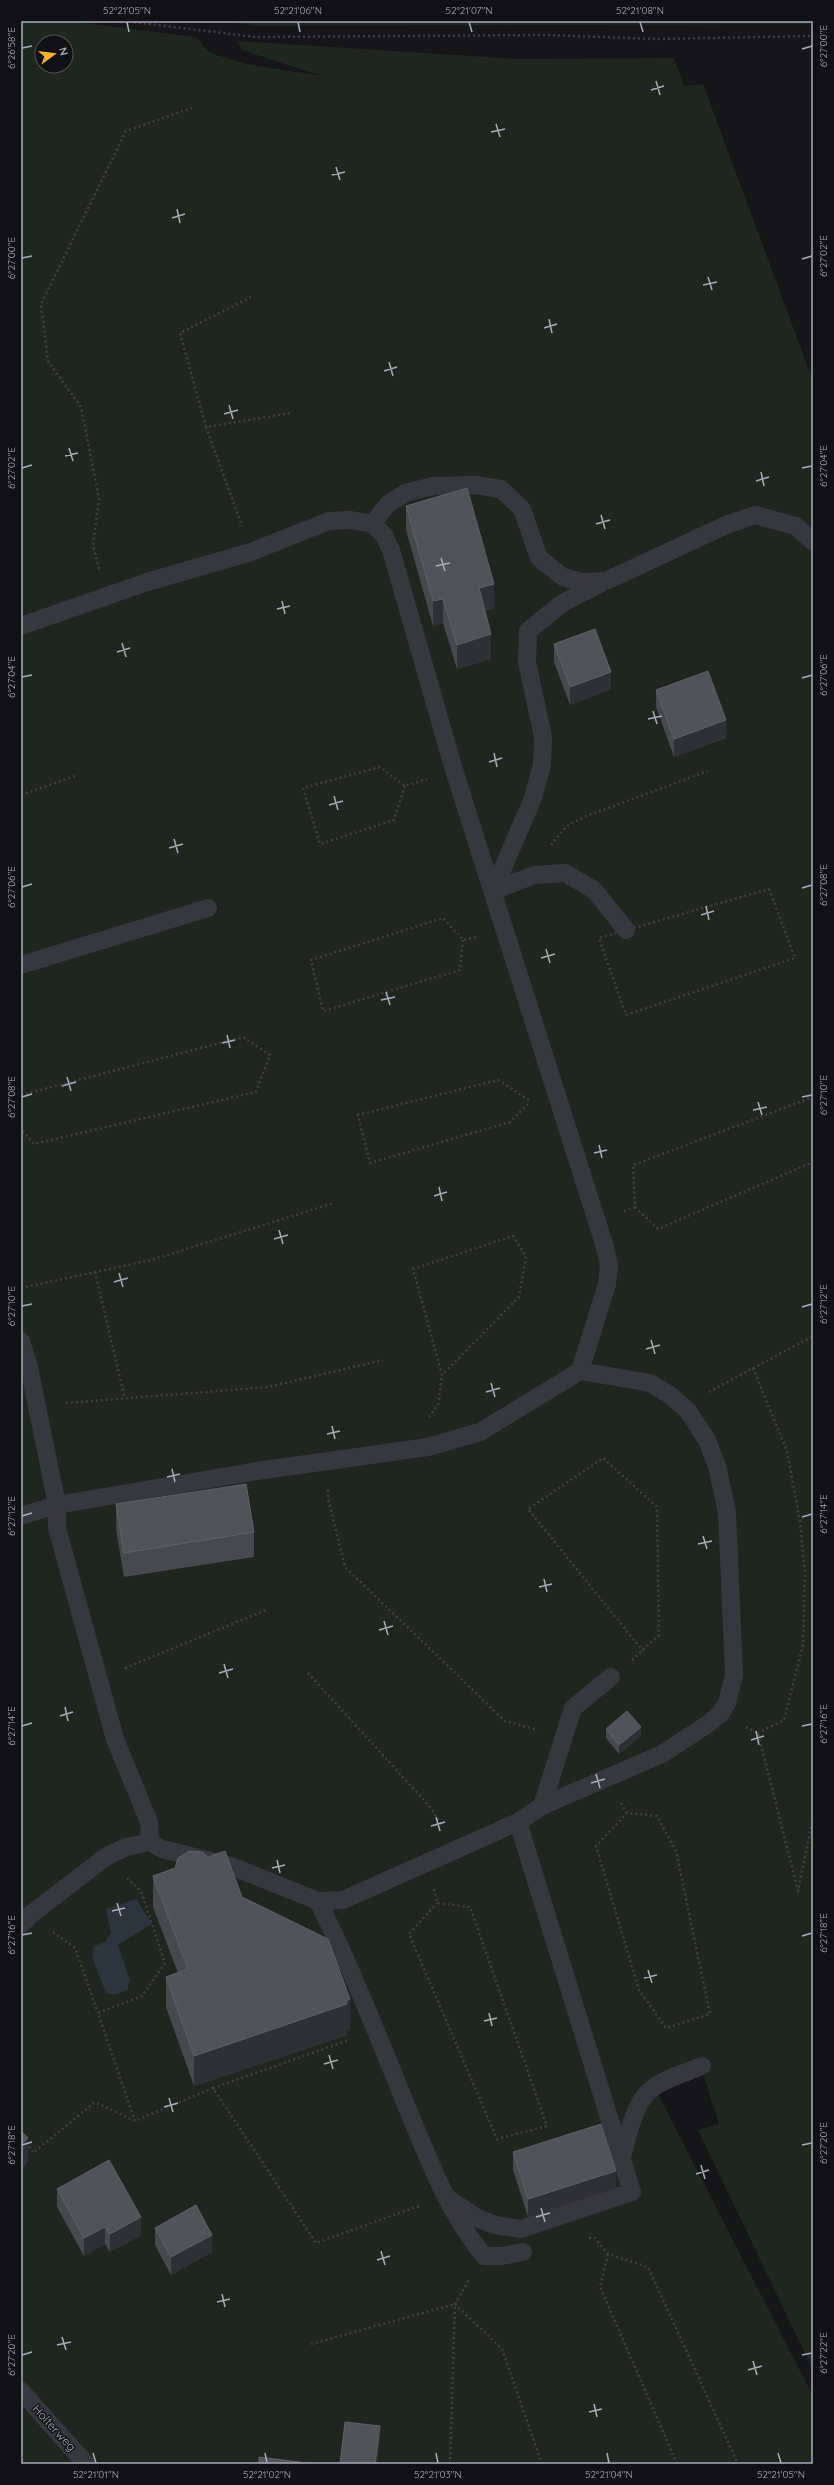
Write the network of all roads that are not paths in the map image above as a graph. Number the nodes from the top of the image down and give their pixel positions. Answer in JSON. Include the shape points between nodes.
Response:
{"nodes":[{"id":1,"x":372,"y":524,"type":"junction"},
{"id":2,"x":813,"y":542,"type":"edge"},
{"id":3,"x":604,"y":582,"type":"junction"},
{"id":4,"x":21,"y":626,"type":"edge"},
{"id":5,"x":493,"y":891,"type":"junction"},
{"id":6,"x":208,"y":908,"type":"dead end"},
{"id":7,"x":626,"y":930,"type":"road end"},
{"id":8,"x":21,"y":965,"type":"edge"},
{"id":9,"x":21,"y":1341,"type":"edge"},
{"id":10,"x":580,"y":1371,"type":"junction"},
{"id":11,"x":57,"y":1505,"type":"junction"},
{"id":12,"x":21,"y":1516,"type":"edge"},
{"id":13,"x":611,"y":1677,"type":"dead end"},
{"id":14,"x":542,"y":1806,"type":"junction"},
{"id":15,"x":518,"y":1822,"type":"junction"},
{"id":16,"x":150,"y":1842,"type":"junction"},
{"id":17,"x":318,"y":1901,"type":"junction"},
{"id":18,"x":25,"y":1920,"type":"edge"},
{"id":19,"x":702,"y":2066,"type":"dead end"},
{"id":20,"x":622,"y":2157,"type":"junction"},
{"id":21,"x":446,"y":2197,"type":"junction"},
{"id":22,"x":523,"y":2252,"type":"dead end"},
{"id":23,"x":21,"y":2391,"type":"edge"},
{"id":24,"x":86,"y":2464,"type":"edge"}],
"edges":[{"from":1,"to":3,"type":"lane","via":[[388,504],[405,493],[433,486],[475,485],[501,489],[522,509],[539,558],[562,577],[581,582]]},
{"from":1,"to":4,"type":"lane","via":[[351,520],[329,521],[251,552],[147,582]]},
{"from":1,"to":5,"type":"lane","via":[[384,535],[391,550],[454,770]]},
{"from":2,"to":3,"type":"lane","via":[[796,526],[755,515],[726,525]]},
{"from":3,"to":5,"type":"lane","via":[[561,604],[528,631],[527,662],[543,737],[542,764],[533,798]]},
{"from":5,"to":7,"type":"lane","via":[[534,875],[565,873],[594,890]]},
{"from":5,"to":10,"type":"lane","via":[[609,1265],[607,1284]]},
{"from":6,"to":8,"type":"lane"},
{"from":9,"to":11,"type":"lane"},
{"from":10,"to":11,"type":"lane","via":[[480,1432],[456,1441]]},
{"from":10,"to":14,"type":"lane","via":[[650,1383],[670,1395],[688,1411],[707,1440],[718,1466],[727,1512],[734,1674],[732,1691],[721,1713],[662,1754]]},
{"from":11,"to":12,"type":"lane"},
{"from":11,"to":16,"type":"lane","via":[[58,1528],[98,1678],[126,1771],[149,1822]]},
{"from":13,"to":14,"type":"lane","via":[[573,1708]]},
{"from":14,"to":15,"type":"lane"},
{"from":15,"to":17,"type":"lane","via":[[343,1900]]},
{"from":15,"to":20,"type":"lane"},
{"from":16,"to":17,"type":"lane","via":[[162,1849],[231,1866]]},
{"from":16,"to":18,"type":"lane","via":[[126,1847],[107,1856]]},
{"from":17,"to":21,"type":"lane","via":[[340,1945]]},
{"from":19,"to":20,"type":"lane","via":[[670,2079],[649,2092],[629,2130]]},
{"from":20,"to":21,"type":"lane","via":[[632,2192],[521,2228],[495,2226],[476,2218]]},
{"from":21,"to":22,"type":"lane","via":[[466,2235],[484,2256]]},
{"from":23,"to":24,"type":"lane","name":"Holterweg"}]}
